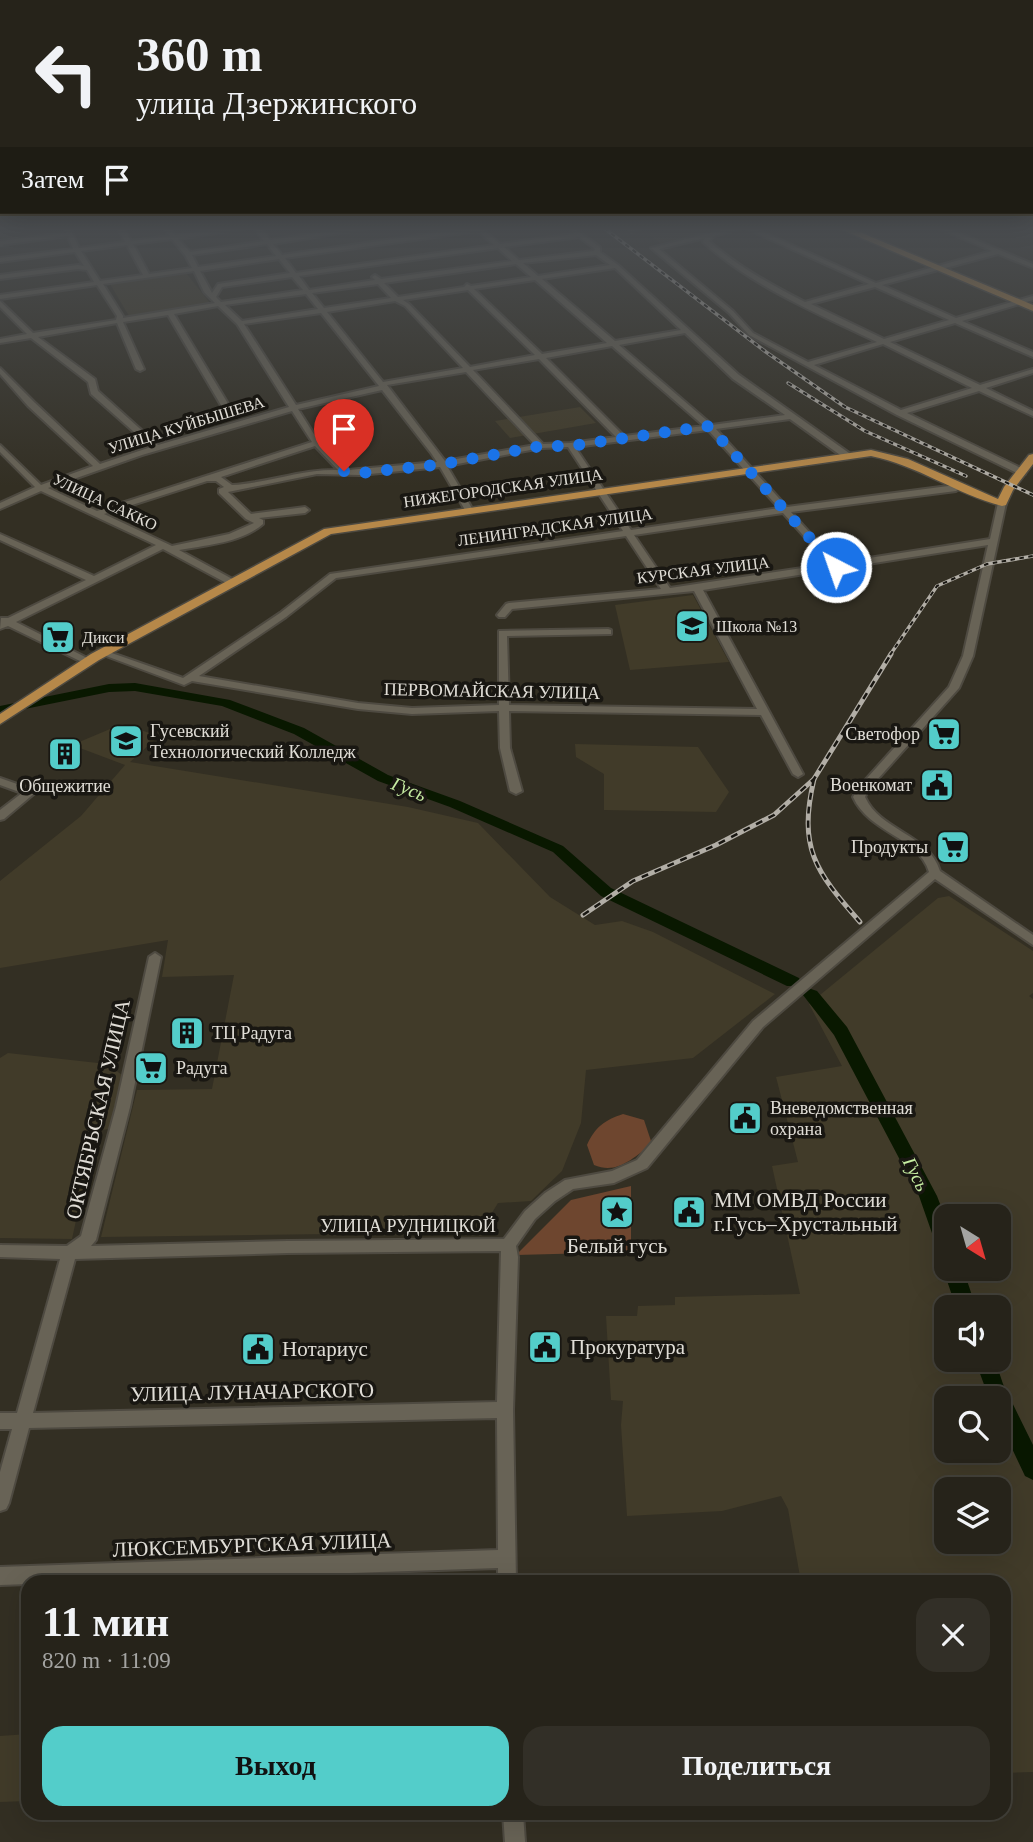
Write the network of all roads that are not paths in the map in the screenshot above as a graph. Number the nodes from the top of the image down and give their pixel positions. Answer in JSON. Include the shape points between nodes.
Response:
{"nodes":[{"id":1,"x":11,"y":314,"type":"edge"},
{"id":2,"x":119,"y":314,"type":"edge"},
{"id":3,"x":157,"y":314,"type":"edge"},
{"id":4,"x":171,"y":314,"type":"edge"},
{"id":5,"x":231,"y":314,"type":"edge"},
{"id":6,"x":297,"y":314,"type":"edge"},
{"id":7,"x":325,"y":314,"type":"edge"},
{"id":8,"x":415,"y":314,"type":"edge"},
{"id":9,"x":497,"y":314,"type":"edge"},
{"id":10,"x":578,"y":314,"type":"edge"},
{"id":11,"x":668,"y":314,"type":"edge"},
{"id":12,"x":733,"y":314,"type":"edge"},
{"id":13,"x":824,"y":314,"type":"edge"},
{"id":14,"x":940,"y":314,"type":"edge"},
{"id":15,"x":981,"y":314,"type":"edge"},
{"id":16,"x":118,"y":320,"type":"junction"},
{"id":17,"x":956,"y":321,"type":"junction"},
{"id":18,"x":240,"y":323,"type":"junction"},
{"id":19,"x":687,"y":331,"type":"junction"},
{"id":20,"x":31,"y":335,"type":"junction"},
{"id":21,"x":0,"y":341,"type":"edge"},
{"id":22,"x":612,"y":343,"type":"junction"},
{"id":23,"x":884,"y":343,"type":"junction"},
{"id":24,"x":1033,"y":355,"type":"edge"},
{"id":25,"x":541,"y":356,"type":"junction"},
{"id":26,"x":808,"y":364,"type":"junction"},
{"id":27,"x":466,"y":368,"type":"junction"},
{"id":28,"x":140,"y":369,"type":"dead end"},
{"id":29,"x":0,"y":370,"type":"edge"},
{"id":30,"x":1033,"y":371,"type":"edge"},
{"id":31,"x":384,"y":385,"type":"junction"},
{"id":32,"x":977,"y":388,"type":"junction"},
{"id":33,"x":295,"y":407,"type":"junction"},
{"id":34,"x":229,"y":412,"type":"dead end"},
{"id":35,"x":900,"y":413,"type":"junction"},
{"id":36,"x":1033,"y":414,"type":"edge"},
{"id":37,"x":789,"y":417,"type":"junction"},
{"id":38,"x":709,"y":426,"type":"junction"},
{"id":39,"x":622,"y":438,"type":"junction"},
{"id":40,"x":317,"y":443,"type":"junction"},
{"id":41,"x":541,"y":446,"type":"junction"},
{"id":42,"x":570,"y":446,"type":"junction"},
{"id":43,"x":0,"y":447,"type":"edge"},
{"id":44,"x":156,"y":448,"type":"junction"},
{"id":45,"x":846,"y":455,"type":"junction"},
{"id":46,"x":443,"y":464,"type":"junction"},
{"id":47,"x":1029,"y":466,"type":"edge"},
{"id":48,"x":99,"y":467,"type":"junction"},
{"id":49,"x":344,"y":471,"type":"junction"},
{"id":50,"x":749,"y":471,"type":"junction"},
{"id":51,"x":211,"y":479,"type":"junction"},
{"id":52,"x":39,"y":487,"type":"junction"},
{"id":53,"x":230,"y":488,"type":"junction"},
{"id":54,"x":956,"y":488,"type":"junction"},
{"id":55,"x":603,"y":492,"type":"junction"},
{"id":56,"x":1002,"y":503,"type":"junction"},
{"id":57,"x":0,"y":506,"type":"edge"},
{"id":58,"x":305,"y":510,"type":"dead end"},
{"id":59,"x":469,"y":510,"type":"junction"},
{"id":60,"x":786,"y":510,"type":"junction"},
{"id":61,"x":96,"y":514,"type":"junction"},
{"id":62,"x":249,"y":517,"type":"junction"},
{"id":63,"x":631,"y":532,"type":"junction"},
{"id":64,"x":0,"y":537,"type":"edge"},
{"id":65,"x":995,"y":541,"type":"junction"},
{"id":66,"x":167,"y":547,"type":"junction"},
{"id":67,"x":836,"y":567,"type":"junction"},
{"id":68,"x":95,"y":580,"type":"junction"},
{"id":69,"x":233,"y":583,"type":"junction"},
{"id":70,"x":696,"y":588,"type":"junction"},
{"id":71,"x":668,"y":592,"type":"junction"},
{"id":72,"x":502,"y":615,"type":"dead end"},
{"id":73,"x":3,"y":622,"type":"edge"},
{"id":74,"x":608,"y":632,"type":"dead end"},
{"id":75,"x":103,"y":653,"type":"junction"},
{"id":76,"x":89,"y":661,"type":"junction"},
{"id":77,"x":190,"y":678,"type":"junction"},
{"id":78,"x":505,"y":708,"type":"junction"},
{"id":79,"x":764,"y":712,"type":"junction"},
{"id":80,"x":2,"y":718,"type":"edge"},
{"id":81,"x":798,"y":774,"type":"dead end"},
{"id":82,"x":0,"y":781,"type":"edge"},
{"id":83,"x":516,"y":791,"type":"dead end"},
{"id":84,"x":0,"y":816,"type":"edge"},
{"id":85,"x":934,"y":873,"type":"junction"},
{"id":86,"x":1033,"y":941,"type":"edge"},
{"id":87,"x":155,"y":957,"type":"dead end"},
{"id":88,"x":508,"y":1245,"type":"junction"},
{"id":89,"x":0,"y":1251,"type":"edge"},
{"id":90,"x":69,"y":1253,"type":"junction"},
{"id":91,"x":505,"y":1410,"type":"junction"},
{"id":92,"x":21,"y":1420,"type":"junction"},
{"id":93,"x":0,"y":1421,"type":"edge"},
{"id":94,"x":0,"y":1503,"type":"edge"},
{"id":95,"x":506,"y":1559,"type":"junction"},
{"id":96,"x":21,"y":1575,"type":"edge"},
{"id":97,"x":30,"y":1575,"type":"edge"},
{"id":98,"x":507,"y":1575,"type":"edge"},
{"id":99,"x":0,"y":1576,"type":"edge"},
{"id":100,"x":513,"y":1820,"type":"edge"},
{"id":101,"x":514,"y":1842,"type":"edge"}],
"edges":[{"from":1,"to":20,"type":"street"},
{"from":2,"to":16,"type":"street"},
{"from":3,"to":16,"type":"street"},
{"from":4,"to":34,"type":"street"},
{"from":5,"to":18,"type":"street"},
{"from":6,"to":18,"type":"street"},
{"from":7,"to":31,"type":"street"},
{"from":8,"to":27,"type":"street"},
{"from":9,"to":25,"type":"street"},
{"from":10,"to":22,"type":"street"},
{"from":11,"to":19,"type":"street"},
{"from":12,"to":26,"type":"street","via":[[751,334]]},
{"from":13,"to":23,"type":"street"},
{"from":14,"to":17,"type":"street"},
{"from":15,"to":17,"type":"street"},
{"from":16,"to":20,"type":"street"},
{"from":16,"to":28,"type":"street"},
{"from":17,"to":23,"type":"street"},
{"from":17,"to":24,"type":"street"},
{"from":18,"to":33,"type":"street"},
{"from":19,"to":22,"type":"street","name":"УЛИЦА КУЙБЫШЕВА"},
{"from":19,"to":37,"type":"street","via":[[736,377]]},
{"from":20,"to":21,"type":"street"},
{"from":20,"to":44,"type":"street","via":[[92,381],[94,392]]},
{"from":22,"to":25,"type":"street","name":"УЛИЦА КУЙБЫШЕВА"},
{"from":22,"to":38,"type":"street"},
{"from":23,"to":26,"type":"street"},
{"from":23,"to":32,"type":"street"},
{"from":25,"to":27,"type":"street","name":"УЛИЦА КУЙБЫШЕВА"},
{"from":25,"to":39,"type":"street"},
{"from":26,"to":35,"type":"street"},
{"from":27,"to":31,"type":"street","name":"УЛИЦА КУЙБЫШЕВА"},
{"from":27,"to":41,"type":"street"},
{"from":29,"to":48,"type":"street"},
{"from":30,"to":32,"type":"street"},
{"from":31,"to":33,"type":"street","name":"УЛИЦА КУЙБЫШЕВА"},
{"from":31,"to":46,"type":"street"},
{"from":32,"to":35,"type":"street"},
{"from":32,"to":36,"type":"street"},
{"from":33,"to":40,"type":"street"},
{"from":33,"to":44,"type":"street","name":"УЛИЦА КУЙБЫШЕВА"},
{"from":35,"to":47,"type":"street"},
{"from":37,"to":38,"type":"street"},
{"from":37,"to":45,"type":"street"},
{"from":38,"to":39,"type":"street"},
{"from":38,"to":50,"type":"street"},
{"from":39,"to":42,"type":"street"},
{"from":40,"to":49,"type":"street"},
{"from":40,"to":51,"type":"street"},
{"from":41,"to":42,"type":"street"},
{"from":41,"to":46,"type":"street"},
{"from":42,"to":55,"type":"street"},
{"from":43,"to":52,"type":"street","name":"УЛИЦА САККО"},
{"from":44,"to":48,"type":"street","name":"УЛИЦА КУЙБЫШЕВА"},
{"from":45,"to":50,"type":"main road","name":"НИЖЕГОРОДСКАЯ УЛИЦА"},
{"from":45,"to":54,"type":"main road","name":"НИЖЕГОРОДСКАЯ УЛИЦА","via":[[896,458]]},
{"from":46,"to":49,"type":"street"},
{"from":46,"to":59,"type":"street"},
{"from":47,"to":56,"type":"main road"},
{"from":48,"to":52,"type":"street","name":"УЛИЦА КУЙБЫШЕВА"},
{"from":49,"to":53,"type":"street"},
{"from":50,"to":55,"type":"main road","name":"НИЖЕГОРОДСКАЯ УЛИЦА"},
{"from":50,"to":60,"type":"street"},
{"from":51,"to":53,"type":"street"},
{"from":51,"to":61,"type":"street"},
{"from":52,"to":57,"type":"street","name":"УЛИЦА КУЙБЫШЕВА"},
{"from":52,"to":61,"type":"street","name":"УЛИЦА САККО"},
{"from":53,"to":62,"type":"street","via":[[222,491]]},
{"from":54,"to":56,"type":"main road","name":"НИЖЕГОРОДСКАЯ УЛИЦА"},
{"from":54,"to":60,"type":"street","name":"ЛЕНИНГРАДСКАЯ УЛИЦА"},
{"from":55,"to":59,"type":"main road","name":"НИЖЕГОРОДСКАЯ УЛИЦА"},
{"from":55,"to":63,"type":"street"},
{"from":56,"to":65,"type":"street"},
{"from":58,"to":62,"type":"street"},
{"from":59,"to":69,"type":"main road","name":"НИЖЕГОРОДСКАЯ УЛИЦА","via":[[328,531]]},
{"from":60,"to":63,"type":"street","name":"ЛЕНИНГРАДСКАЯ УЛИЦА"},
{"from":60,"to":67,"type":"street"},
{"from":61,"to":66,"type":"street","name":"УЛИЦА САККО"},
{"from":62,"to":66,"type":"street","name":"УЛИЦА САККО","via":[[260,522],[247,532]]},
{"from":63,"to":71,"type":"street"},
{"from":63,"to":77,"type":"street","name":"ЛЕНИНГРАДСКАЯ УЛИЦА","via":[[333,576]]},
{"from":64,"to":68,"type":"street"},
{"from":65,"to":67,"type":"street","name":"КУРСКАЯ УЛИЦА"},
{"from":65,"to":85,"type":"street","via":[[962,675],[859,797],[865,810],[925,854]]},
{"from":66,"to":68,"type":"street"},
{"from":66,"to":69,"type":"street","name":"УЛИЦА САККО"},
{"from":67,"to":70,"type":"street","name":"КУРСКАЯ УЛИЦА"},
{"from":68,"to":73,"type":"street"},
{"from":69,"to":75,"type":"main road","name":"НИЖЕГОРОДСКАЯ УЛИЦА"},
{"from":70,"to":71,"type":"street","name":"КУРСКАЯ УЛИЦА"},
{"from":70,"to":79,"type":"street"},
{"from":71,"to":72,"type":"street","name":"КУРСКАЯ УЛИЦА","via":[[509,606]]},
{"from":73,"to":76,"type":"street"},
{"from":74,"to":78,"type":"street","via":[[502,633]]},
{"from":75,"to":76,"type":"main road","name":"НИЖЕГОРОДСКАЯ УЛИЦА"},
{"from":75,"to":77,"type":"street","name":"ПЕРВОМАЙСКАЯ УЛИЦА","via":[[184,682]]},
{"from":76,"to":80,"type":"main road","name":"НИЖЕГОРОДСКАЯ УЛИЦА"},
{"from":77,"to":78,"type":"street","name":"ПЕРВОМАЙСКАЯ УЛИЦА","via":[[412,711]]},
{"from":78,"to":79,"type":"street","name":"ПЕРВОМАЙСКАЯ УЛИЦА"},
{"from":78,"to":83,"type":"street","via":[[505,748]]},
{"from":79,"to":81,"type":"street"},
{"from":82,"to":84,"type":"street","via":[[30,792]]},
{"from":85,"to":86,"type":"street"},
{"from":85,"to":88,"type":"street","name":"УЛИЦА РУДНИЦКОЙ","via":[[758,1024],[642,1164],[614,1177],[570,1184],[530,1216]]},
{"from":87,"to":90,"type":"street","name":"ОКТЯБРЬСКАЯ УЛИЦА","via":[[88,1240]]},
{"from":88,"to":90,"type":"street","name":"УЛИЦА РУДНИЦКОЙ"},
{"from":88,"to":91,"type":"street"},
{"from":89,"to":90,"type":"street","name":"УЛИЦА РУДНИЦКОЙ"},
{"from":90,"to":92,"type":"street","name":"ОКТЯБРЬСКАЯ УЛИЦА"},
{"from":91,"to":92,"type":"street","name":"УЛИЦА ЛУНАЧАРСКОГО"},
{"from":91,"to":95,"type":"street"},
{"from":92,"to":93,"type":"street","name":"УЛИЦА ЛУНАЧАРСКОГО"},
{"from":92,"to":94,"type":"street","name":"ОКТЯБРЬСКАЯ УЛИЦА"},
{"from":95,"to":97,"type":"street","name":"ЛЮКСЕМБУРГСКАЯ УЛИЦА"},
{"from":95,"to":98,"type":"street"},
{"from":96,"to":99,"type":"street","name":"ЛЮКСЕМБУРГСКАЯ УЛИЦА"},
{"from":100,"to":101,"type":"street"}]}
